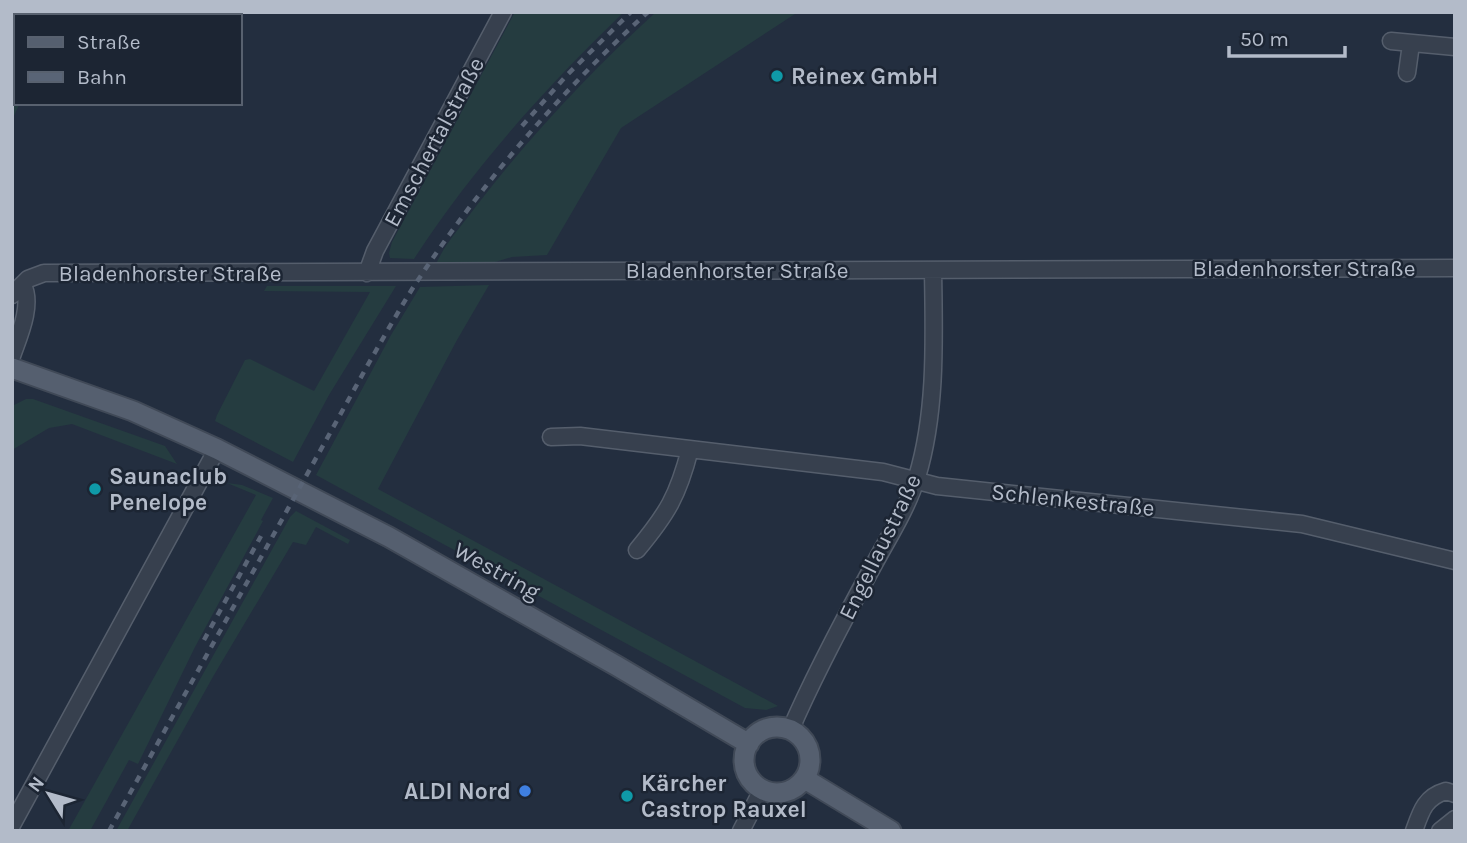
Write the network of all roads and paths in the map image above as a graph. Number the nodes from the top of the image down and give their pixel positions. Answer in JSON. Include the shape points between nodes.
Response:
{"nodes":[{"id":1,"x":503,"y":12,"type":"edge"},
{"id":2,"x":1391,"y":41,"type":"dead end"},
{"id":3,"x":1411,"y":44,"type":"junction"},
{"id":4,"x":1455,"y":47,"type":"edge"},
{"id":5,"x":1408,"y":73,"type":"dead end"},
{"id":6,"x":1455,"y":268,"type":"edge"},
{"id":7,"x":933,"y":270,"type":"junction"},
{"id":8,"x":367,"y":273,"type":"junction"},
{"id":9,"x":18,"y":290,"type":"edge"},
{"id":10,"x":12,"y":356,"type":"edge"},
{"id":11,"x":12,"y":368,"type":"edge"},
{"id":12,"x":551,"y":437,"type":"dead end"},
{"id":13,"x":217,"y":449,"type":"junction"},
{"id":14,"x":690,"y":449,"type":"junction"},
{"id":15,"x":916,"y":480,"type":"junction"},
{"id":16,"x":637,"y":550,"type":"dead end"},
{"id":17,"x":1455,"y":561,"type":"edge"},
{"id":18,"x":790,"y":731,"type":"junction"},
{"id":19,"x":749,"y":744,"type":"junction"},
{"id":20,"x":805,"y":779,"type":"junction"},
{"id":21,"x":762,"y":790,"type":"junction"},
{"id":22,"x":1455,"y":794,"type":"edge"},
{"id":23,"x":1455,"y":819,"type":"edge"},
{"id":24,"x":12,"y":825,"type":"edge"},
{"id":25,"x":741,"y":831,"type":"edge"},
{"id":26,"x":891,"y":831,"type":"edge"},
{"id":27,"x":1414,"y":831,"type":"edge"},
{"id":28,"x":1440,"y":831,"type":"edge"}],
"edges":[{"from":1,"to":8,"type":"street","name":"Emschertalstraße"},
{"from":2,"to":3,"type":"street"},
{"from":3,"to":4,"type":"street"},
{"from":3,"to":5,"type":"street"},
{"from":6,"to":7,"type":"street","name":"Bladenhorster Straße"},
{"from":7,"to":8,"type":"street","name":"Bladenhorster Straße"},
{"from":7,"to":15,"type":"street","name":"Engellaustraße","via":[[934,356]]},
{"from":8,"to":9,"type":"street","name":"Bladenhorster Straße","via":[[44,273]]},
{"from":9,"to":10,"type":"street","name":"Bladenhorster Straße","via":[[27,293],[26,307]]},
{"from":11,"to":13,"type":"main road","name":"Westring","via":[[133,411]]},
{"from":12,"to":14,"type":"street","name":"Schlenkestraße"},
{"from":13,"to":19,"type":"main road","name":"Westring","via":[[389,537]]},
{"from":13,"to":24,"type":"street"},
{"from":14,"to":15,"type":"street","name":"Schlenkestraße"},
{"from":14,"to":16,"type":"street","via":[[671,505]]},
{"from":15,"to":17,"type":"street","name":"Schlenkestraße","via":[[937,486],[1302,524]]},
{"from":15,"to":18,"type":"street","name":"Engellaustraße"},
{"from":18,"to":19,"type":"main road","via":[[772,727]]},
{"from":18,"to":20,"type":"main road","via":[[801,737],[810,754]]},
{"from":19,"to":21,"type":"main road","via":[[744,764],[748,776]]},
{"from":20,"to":21,"type":"main road","via":[[789,792]]},
{"from":20,"to":26,"type":"main road"},
{"from":21,"to":25,"type":"street"},
{"from":22,"to":27,"type":"street","via":[[1446,791],[1429,799]]},
{"from":23,"to":28,"type":"street"}]}
